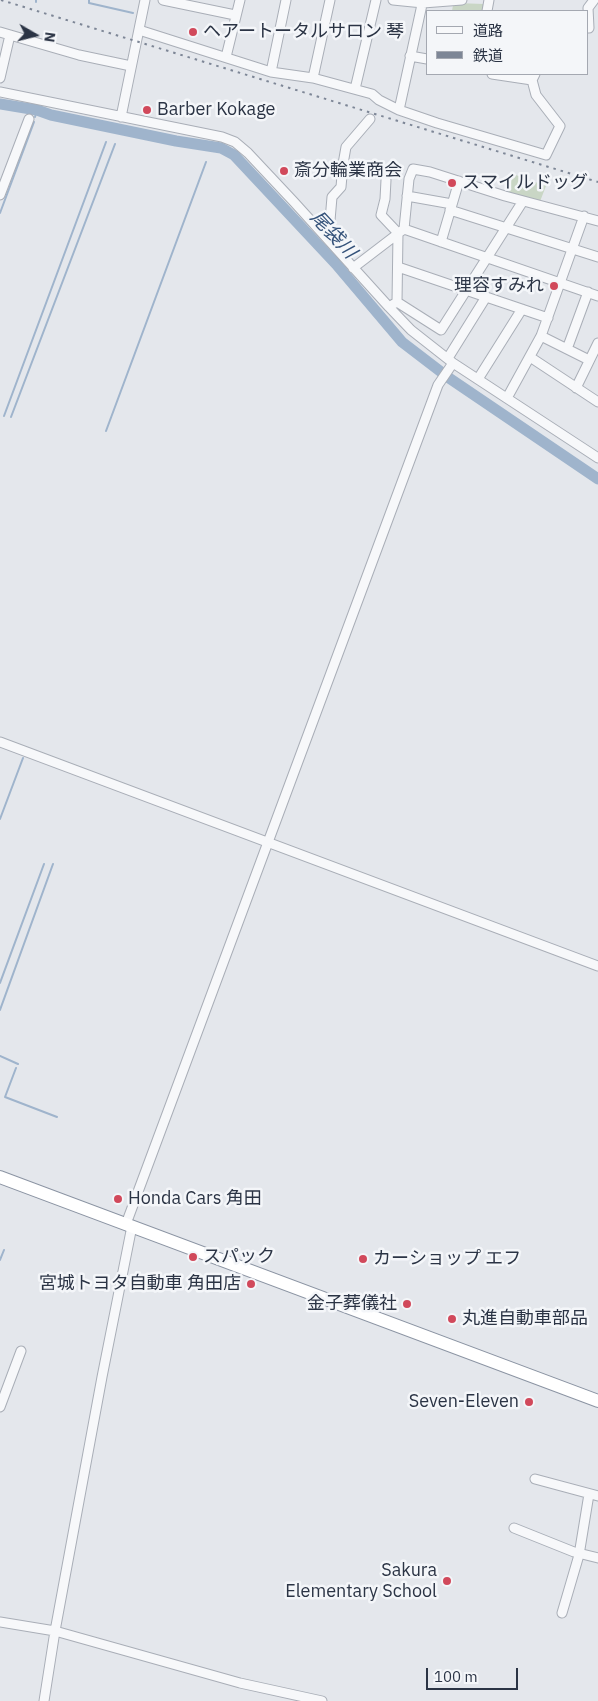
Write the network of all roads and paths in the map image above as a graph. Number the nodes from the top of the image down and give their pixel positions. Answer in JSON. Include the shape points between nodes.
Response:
{"nodes":[{"id":1,"x":145,"y":0,"type":"edge"},
{"id":2,"x":163,"y":0,"type":"edge"},
{"id":3,"x":240,"y":0,"type":"edge"},
{"id":4,"x":286,"y":0,"type":"edge"},
{"id":5,"x":330,"y":0,"type":"edge"},
{"id":6,"x":376,"y":0,"type":"edge"},
{"id":7,"x":393,"y":0,"type":"edge"},
{"id":8,"x":462,"y":0,"type":"edge"},
{"id":9,"x":594,"y":0,"type":"edge"},
{"id":10,"x":423,"y":1,"type":"edge"},
{"id":11,"x":452,"y":1,"type":"edge"},
{"id":12,"x":235,"y":15,"type":"junction"},
{"id":13,"x":591,"y":28,"type":"edge"},
{"id":14,"x":139,"y":30,"type":"junction"},
{"id":15,"x":0,"y":32,"type":"edge"},
{"id":16,"x":10,"y":35,"type":"junction"},
{"id":17,"x":410,"y":56,"type":"junction"},
{"id":18,"x":226,"y":57,"type":"junction"},
{"id":19,"x":426,"y":60,"type":"edge"},
{"id":20,"x":131,"y":66,"type":"junction"},
{"id":21,"x":270,"y":72,"type":"junction"},
{"id":22,"x":506,"y":75,"type":"edge"},
{"id":23,"x":533,"y":77,"type":"edge"},
{"id":24,"x":0,"y":78,"type":"edge"},
{"id":25,"x":314,"y":78,"type":"junction"},
{"id":26,"x":355,"y":89,"type":"junction"},
{"id":27,"x":0,"y":92,"type":"edge"},
{"id":28,"x":399,"y":110,"type":"junction"},
{"id":29,"x":121,"y":117,"type":"junction"},
{"id":30,"x":29,"y":119,"type":"dead end"},
{"id":31,"x":370,"y":119,"type":"dead end"},
{"id":32,"x":386,"y":180,"type":"dead end"},
{"id":33,"x":459,"y":181,"type":"junction"},
{"id":34,"x":0,"y":195,"type":"edge"},
{"id":35,"x":407,"y":196,"type":"junction"},
{"id":36,"x":523,"y":201,"type":"junction"},
{"id":37,"x":451,"y":207,"type":"junction"},
{"id":38,"x":584,"y":216,"type":"junction"},
{"id":39,"x":598,"y":221,"type":"edge"},
{"id":40,"x":506,"y":227,"type":"junction"},
{"id":41,"x":401,"y":231,"type":"junction"},
{"id":42,"x":330,"y":241,"type":"junction"},
{"id":43,"x":441,"y":242,"type":"junction"},
{"id":44,"x":572,"y":248,"type":"junction"},
{"id":45,"x":487,"y":257,"type":"junction"},
{"id":46,"x":598,"y":257,"type":"edge"},
{"id":47,"x":398,"y":267,"type":"junction"},
{"id":48,"x":353,"y":268,"type":"junction"},
{"id":49,"x":561,"y":282,"type":"junction"},
{"id":50,"x":466,"y":290,"type":"junction"},
{"id":51,"x":588,"y":292,"type":"junction"},
{"id":52,"x":598,"y":296,"type":"edge"},
{"id":53,"x":486,"y":297,"type":"junction"},
{"id":54,"x":397,"y":302,"type":"junction"},
{"id":55,"x":389,"y":307,"type":"junction"},
{"id":56,"x":522,"y":309,"type":"junction"},
{"id":57,"x":548,"y":318,"type":"junction"},
{"id":58,"x":541,"y":336,"type":"junction"},
{"id":59,"x":598,"y":343,"type":"edge"},
{"id":60,"x":567,"y":349,"type":"junction"},
{"id":61,"x":530,"y":357,"type":"junction"},
{"id":62,"x":590,"y":360,"type":"junction"},
{"id":63,"x":450,"y":363,"type":"junction"},
{"id":64,"x":478,"y":379,"type":"junction"},
{"id":65,"x":576,"y":388,"type":"junction"},
{"id":66,"x":507,"y":398,"type":"junction"},
{"id":67,"x":598,"y":402,"type":"edge"},
{"id":68,"x":598,"y":458,"type":"edge"},
{"id":69,"x":0,"y":742,"type":"edge"},
{"id":70,"x":268,"y":841,"type":"junction"},
{"id":71,"x":598,"y":966,"type":"edge"},
{"id":72,"x":0,"y":1176,"type":"edge"},
{"id":73,"x":129,"y":1225,"type":"junction"},
{"id":74,"x":21,"y":1351,"type":"dead end"},
{"id":75,"x":598,"y":1401,"type":"edge"},
{"id":76,"x":0,"y":1407,"type":"edge"},
{"id":77,"x":535,"y":1479,"type":"dead end"},
{"id":78,"x":594,"y":1495,"type":"edge"},
{"id":79,"x":514,"y":1528,"type":"dead end"},
{"id":80,"x":579,"y":1553,"type":"junction"},
{"id":81,"x":598,"y":1558,"type":"edge"},
{"id":82,"x":562,"y":1613,"type":"dead end"},
{"id":83,"x":0,"y":1622,"type":"edge"},
{"id":84,"x":55,"y":1631,"type":"junction"},
{"id":85,"x":44,"y":1701,"type":"edge"},
{"id":86,"x":322,"y":1701,"type":"edge"}],
"edges":[{"from":1,"to":14,"type":"street"},
{"from":2,"to":12,"type":"street"},
{"from":3,"to":12,"type":"street"},
{"from":4,"to":21,"type":"street"},
{"from":5,"to":25,"type":"street"},
{"from":6,"to":26,"type":"street"},
{"from":7,"to":10,"type":"street"},
{"from":8,"to":11,"type":"street"},
{"from":9,"to":13,"type":"street","via":[[588,8]]},
{"from":10,"to":11,"type":"street"},
{"from":10,"to":17,"type":"street"},
{"from":12,"to":18,"type":"street"},
{"from":14,"to":18,"type":"street"},
{"from":14,"to":20,"type":"street"},
{"from":15,"to":16,"type":"street"},
{"from":16,"to":20,"type":"street"},
{"from":16,"to":24,"type":"street"},
{"from":17,"to":19,"type":"street"},
{"from":17,"to":28,"type":"street"},
{"from":18,"to":21,"type":"street"},
{"from":20,"to":29,"type":"street"},
{"from":21,"to":25,"type":"street"},
{"from":22,"to":23,"type":"street"},
{"from":23,"to":28,"type":"street","via":[[536,95],[560,126],[546,155]]},
{"from":25,"to":26,"type":"street"},
{"from":26,"to":28,"type":"street","via":[[372,94]]},
{"from":27,"to":29,"type":"street"},
{"from":29,"to":42,"type":"street","via":[[235,142]]},
{"from":30,"to":34,"type":"street"},
{"from":31,"to":42,"type":"street","via":[[346,147],[341,186],[332,197]]},
{"from":32,"to":41,"type":"street","via":[[381,215]]},
{"from":33,"to":35,"type":"street","via":[[413,169]]},
{"from":33,"to":36,"type":"street"},
{"from":33,"to":37,"type":"street"},
{"from":35,"to":37,"type":"street"},
{"from":35,"to":41,"type":"street"},
{"from":36,"to":38,"type":"street"},
{"from":36,"to":40,"type":"street"},
{"from":37,"to":40,"type":"street"},
{"from":37,"to":43,"type":"street"},
{"from":38,"to":39,"type":"street"},
{"from":38,"to":44,"type":"street"},
{"from":40,"to":44,"type":"street"},
{"from":40,"to":45,"type":"street"},
{"from":41,"to":43,"type":"street"},
{"from":41,"to":47,"type":"street"},
{"from":41,"to":48,"type":"street"},
{"from":42,"to":48,"type":"street"},
{"from":43,"to":45,"type":"street"},
{"from":44,"to":46,"type":"street"},
{"from":44,"to":49,"type":"street"},
{"from":45,"to":49,"type":"street"},
{"from":45,"to":50,"type":"street"},
{"from":47,"to":50,"type":"street"},
{"from":47,"to":54,"type":"street"},
{"from":48,"to":55,"type":"street"},
{"from":49,"to":51,"type":"street"},
{"from":49,"to":57,"type":"street"},
{"from":50,"to":53,"type":"street"},
{"from":50,"to":54,"type":"street","via":[[441,330]]},
{"from":51,"to":52,"type":"street"},
{"from":51,"to":60,"type":"street"},
{"from":53,"to":56,"type":"street"},
{"from":53,"to":63,"type":"street"},
{"from":54,"to":55,"type":"street"},
{"from":55,"to":63,"type":"street"},
{"from":56,"to":57,"type":"street"},
{"from":56,"to":64,"type":"street"},
{"from":57,"to":58,"type":"street"},
{"from":58,"to":60,"type":"street"},
{"from":58,"to":61,"type":"street"},
{"from":59,"to":62,"type":"street"},
{"from":60,"to":62,"type":"street"},
{"from":61,"to":65,"type":"street"},
{"from":61,"to":66,"type":"street"},
{"from":62,"to":65,"type":"street"},
{"from":63,"to":64,"type":"street"},
{"from":63,"to":70,"type":"street"},
{"from":64,"to":66,"type":"street"},
{"from":65,"to":67,"type":"street"},
{"from":66,"to":68,"type":"street"},
{"from":69,"to":70,"type":"street"},
{"from":70,"to":71,"type":"street"},
{"from":70,"to":73,"type":"street"},
{"from":72,"to":73,"type":"highway"},
{"from":73,"to":75,"type":"highway"},
{"from":73,"to":84,"type":"street"},
{"from":74,"to":76,"type":"street"},
{"from":77,"to":78,"type":"street"},
{"from":78,"to":80,"type":"street"},
{"from":79,"to":80,"type":"street"},
{"from":80,"to":81,"type":"street"},
{"from":80,"to":82,"type":"street"},
{"from":83,"to":84,"type":"street"},
{"from":84,"to":85,"type":"street"},
{"from":84,"to":86,"type":"street"}]}
